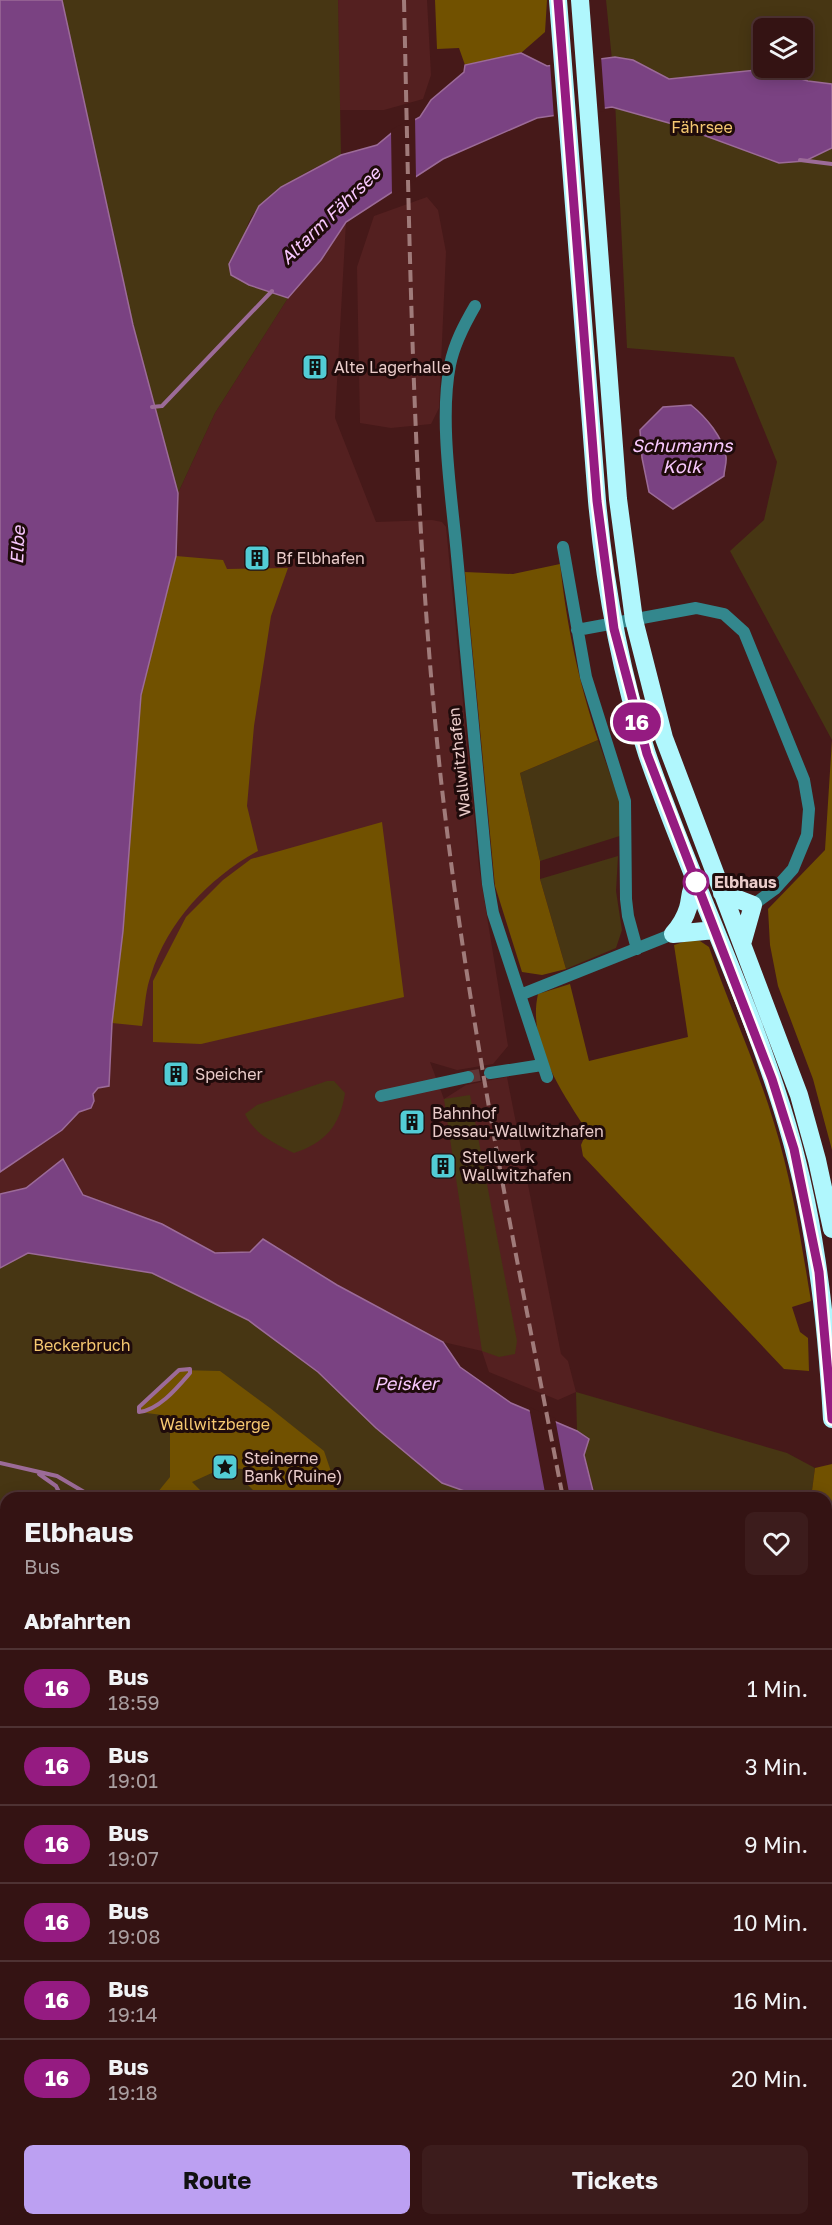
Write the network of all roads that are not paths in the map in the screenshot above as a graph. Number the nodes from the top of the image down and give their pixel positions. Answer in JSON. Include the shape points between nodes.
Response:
{"nodes":[{"id":1,"x":558,"y":0,"type":"edge"},
{"id":2,"x":580,"y":0,"type":"edge"},
{"id":3,"x":475,"y":306,"type":"dead end"},
{"id":4,"x":563,"y":546,"type":"dead end"},
{"id":5,"x":577,"y":630,"type":"junction"},
{"id":6,"x":696,"y":881,"type":"junction"},
{"id":7,"x":722,"y":893,"type":"junction"},
{"id":8,"x":753,"y":904,"type":"junction"},
{"id":9,"x":715,"y":930,"type":"junction"},
{"id":10,"x":673,"y":934,"type":"junction"},
{"id":11,"x":742,"y":944,"type":"junction"},
{"id":12,"x":637,"y":949,"type":"junction"},
{"id":13,"x":520,"y":995,"type":"junction"},
{"id":14,"x":490,"y":1073,"type":"tunnel mouth"},
{"id":15,"x":468,"y":1077,"type":"tunnel mouth"},
{"id":16,"x":381,"y":1096,"type":"dead end"},
{"id":17,"x":832,"y":1229,"type":"edge"},
{"id":18,"x":832,"y":1419,"type":"edge"}],
"edges":[{"from":1,"to":6,"type":"highway","via":[[606,588],[619,654],[647,754]]},
{"from":2,"to":7,"type":"highway","via":[[627,583],[664,738]]},
{"from":3,"to":13,"type":"street","name":"Wallwitzhafen","via":[[461,330],[450,363],[448,436],[488,884]]},
{"from":4,"to":5,"type":"street"},
{"from":5,"to":8,"type":"street","via":[[696,608],[723,614],[744,632],[804,780],[809,809],[807,835],[793,868],[775,890]]},
{"from":5,"to":12,"type":"street","via":[[593,703],[625,801],[626,899]]},
{"from":6,"to":9,"type":"highway"},
{"from":6,"to":10,"type":"highway","via":[[689,891],[683,921]]},
{"from":7,"to":8,"type":"highway"},
{"from":7,"to":11,"type":"highway"},
{"from":8,"to":11,"type":"highway"},
{"from":9,"to":10,"type":"highway"},
{"from":9,"to":18,"type":"highway","via":[[772,1079],[803,1186],[824,1312]]},
{"from":10,"to":12,"type":"street"},
{"from":11,"to":17,"type":"highway","via":[[798,1095],[818,1160]]},
{"from":12,"to":13,"type":"street"},
{"from":13,"to":14,"type":"street","name":"Wallwitzhafen","via":[[544,1071]]},
{"from":15,"to":16,"type":"street"}]}
